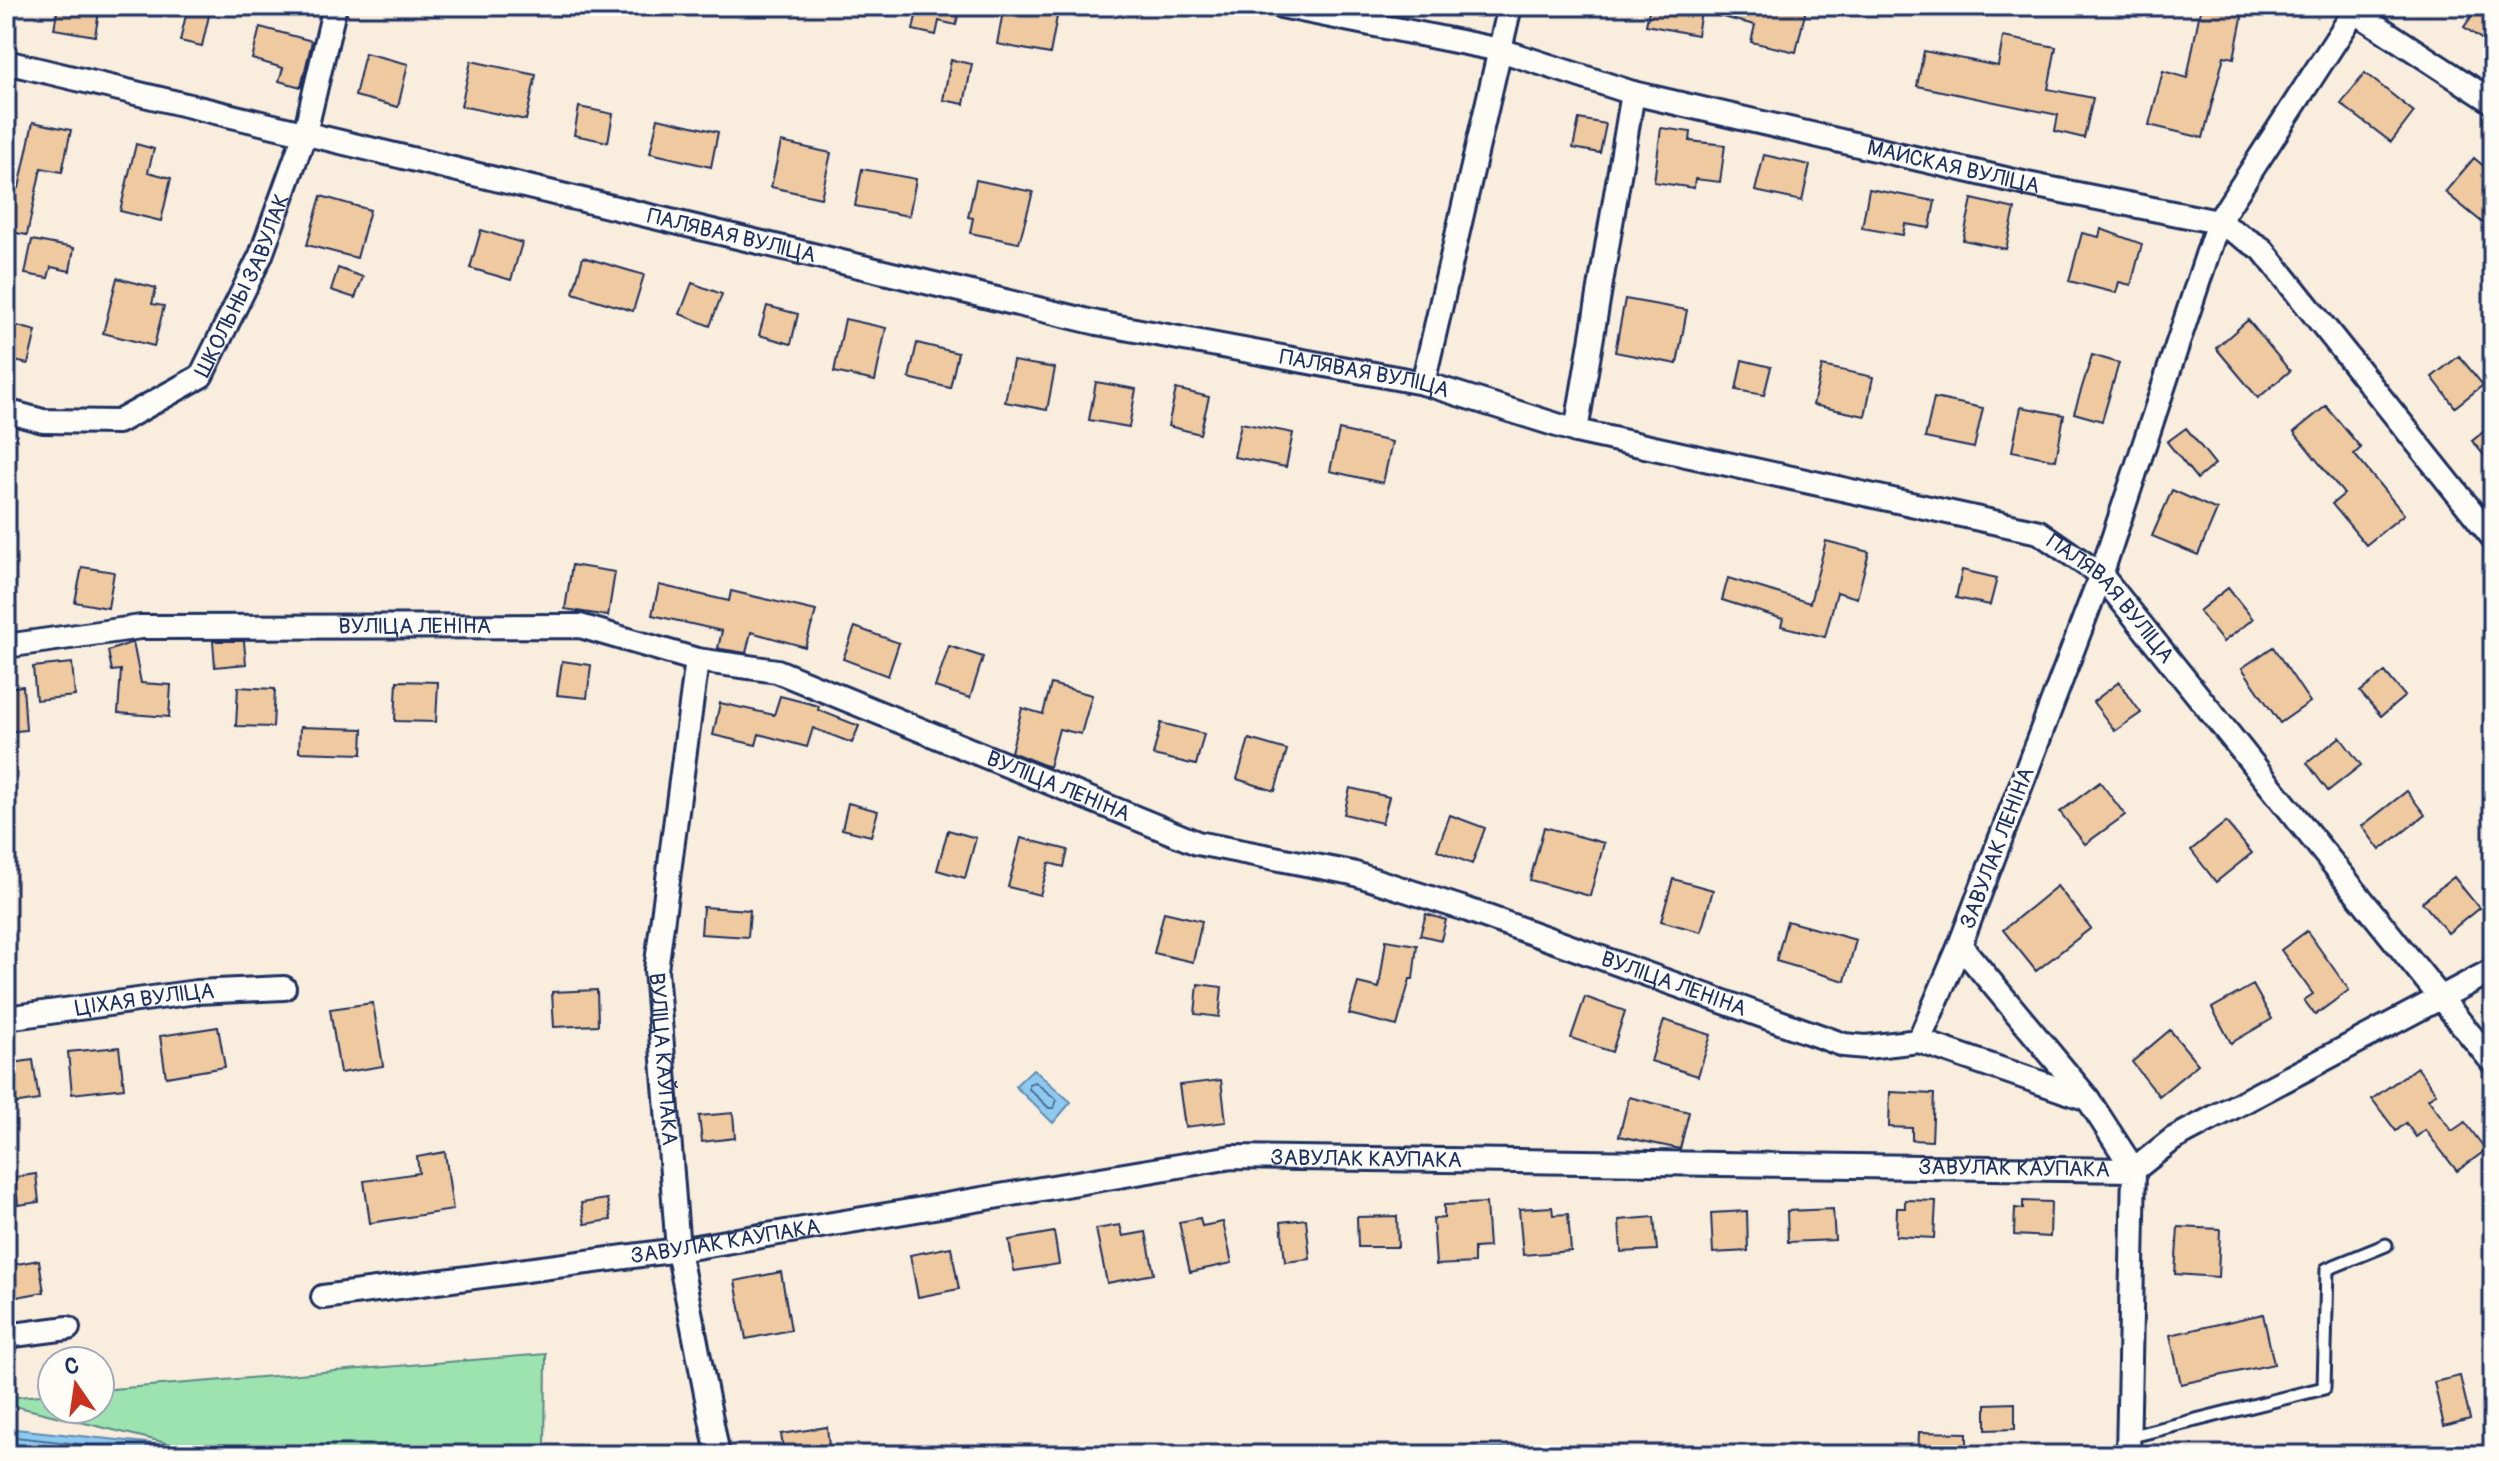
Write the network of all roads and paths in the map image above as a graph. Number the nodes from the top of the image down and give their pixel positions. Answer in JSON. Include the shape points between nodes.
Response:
{"nodes":[{"id":1,"x":335,"y":6,"type":"edge"},
{"id":2,"x":1281,"y":6,"type":"edge"},
{"id":3,"x":1510,"y":6,"type":"edge"},
{"id":4,"x":2356,"y":8,"type":"edge"},
{"id":5,"x":1500,"y":50,"type":"junction"},
{"id":6,"x":6,"y":62,"type":"edge"},
{"id":7,"x":1633,"y":93,"type":"junction"},
{"id":8,"x":2493,"y":102,"type":"edge"},
{"id":9,"x":305,"y":133,"type":"junction"},
{"id":10,"x":2218,"y":222,"type":"junction"},
{"id":11,"x":1423,"y":383,"type":"junction"},
{"id":12,"x":6,"y":411,"type":"edge"},
{"id":13,"x":1576,"y":431,"type":"junction"},
{"id":14,"x":2493,"y":538,"type":"edge"},
{"id":15,"x":2101,"y":575,"type":"junction"},
{"id":16,"x":6,"y":646,"type":"edge"},
{"id":17,"x":697,"y":660,"type":"junction"},
{"id":18,"x":1960,"y":945,"type":"junction"},
{"id":19,"x":2493,"y":970,"type":"edge"},
{"id":20,"x":284,"y":988,"type":"dead end"},
{"id":21,"x":2441,"y":1000,"type":"junction"},
{"id":22,"x":6,"y":1018,"type":"edge"},
{"id":23,"x":1919,"y":1041,"type":"junction"},
{"id":24,"x":2493,"y":1063,"type":"edge"},
{"id":25,"x":2088,"y":1099,"type":"junction"},
{"id":26,"x":2134,"y":1170,"type":"junction"},
{"id":27,"x":2386,"y":1245,"type":"dead end"},
{"id":28,"x":678,"y":1250,"type":"junction"},
{"id":29,"x":323,"y":1297,"type":"dead end"},
{"id":30,"x":68,"y":1328,"type":"dead end"},
{"id":31,"x":6,"y":1336,"type":"edge"},
{"id":32,"x":2128,"y":1446,"type":"edge"},
{"id":33,"x":718,"y":1455,"type":"edge"}],
"edges":[{"from":1,"to":9,"type":"street","name":"ШКОЛЬНЫ ЗАВУЛАК"},
{"from":2,"to":5,"type":"street","name":"МАЙСКАЯ ВУЛІЦА"},
{"from":3,"to":5,"type":"street"},
{"from":4,"to":8,"type":"street"},
{"from":4,"to":10,"type":"street","name":"ЗАВУЛАК ЛЕНІНА"},
{"from":5,"to":7,"type":"street","name":"МАЙСКАЯ ВУЛІЦА"},
{"from":5,"to":11,"type":"street"},
{"from":6,"to":9,"type":"street","name":"ПАЛЯВАЯ ВУЛІЦА"},
{"from":7,"to":10,"type":"street","name":"МАЙСКАЯ ВУЛІЦА","via":[[2027,184]]},
{"from":7,"to":13,"type":"street"},
{"from":9,"to":11,"type":"street","name":"ПАЛЯВАЯ ВУЛІЦА","via":[[1097,323]]},
{"from":9,"to":12,"type":"street","name":"ШКОЛЬНЫ ЗАВУЛАК","via":[[261,255],[201,376],[118,422],[43,421]]},
{"from":10,"to":14,"type":"street","name":"МАЙСКАЯ ВУЛІЦА","via":[[2262,249]]},
{"from":10,"to":15,"type":"street","name":"ЗАВУЛАК ЛЕНІНА"},
{"from":11,"to":13,"type":"street","name":"ПАЛЯВАЯ ВУЛІЦА"},
{"from":13,"to":15,"type":"street","name":"ПАЛЯВАЯ ВУЛІЦА","via":[[2039,532]]},
{"from":15,"to":18,"type":"street","name":"ЗАВУЛАК ЛЕНІНА"},
{"from":15,"to":21,"type":"street","name":"ПАЛЯВАЯ ВУЛІЦА"},
{"from":16,"to":17,"type":"street","name":"ВУЛІЦА ЛЕНІНА","via":[[141,627],[580,626]]},
{"from":17,"to":23,"type":"street","name":"ВУЛІЦА ЛЕНІНА","via":[[777,671],[1197,843],[1352,873],[1844,1045]]},
{"from":17,"to":28,"type":"street","name":"ВУЛІЦА КАЎПАКА","via":[[656,970]]},
{"from":18,"to":23,"type":"street"},
{"from":18,"to":25,"type":"street","name":"ЗАВУЛАК ЛЕНІНА"},
{"from":19,"to":21,"type":"street"},
{"from":20,"to":22,"type":"street","name":"ЦІХАЯ ВУЛІЦА","via":[[196,992]]},
{"from":21,"to":24,"type":"street","name":"ПАЛЯВАЯ ВУЛІЦА"},
{"from":21,"to":26,"type":"street","via":[[2173,1139]]},
{"from":23,"to":25,"type":"street","name":"ВУЛІЦА ЛЕНІНА"},
{"from":25,"to":26,"type":"street","name":"ЗАВУЛАК ЛЕНІНА"},
{"from":26,"to":28,"type":"street","name":"ЗАВУЛАК КАЎПАКА","via":[[1232,1157]]},
{"from":26,"to":32,"type":"street","name":"ЗАВУЛАК КАЎПАКА"},
{"from":27,"to":32,"type":"lane","via":[[2327,1269],[2324,1388]]},
{"from":28,"to":29,"type":"street","name":"ЗАВУЛАК КАЎПАКА"},
{"from":28,"to":33,"type":"street","name":"ВУЛІЦА КАЎПАКА"},
{"from":30,"to":31,"type":"street"}]}
